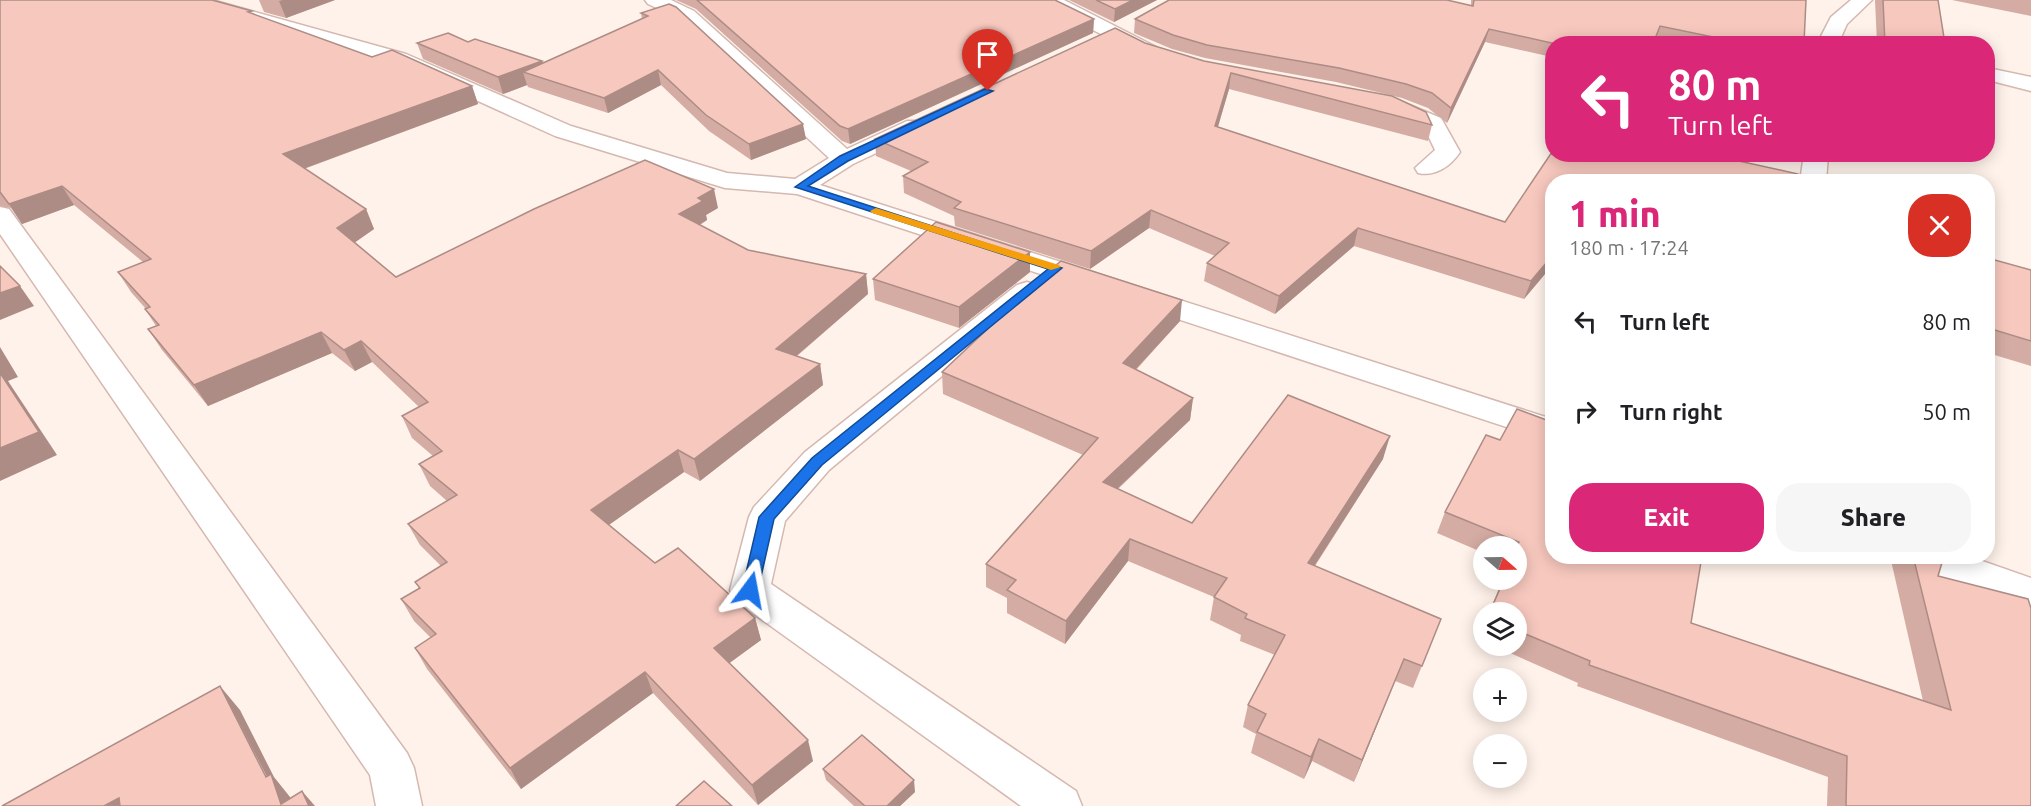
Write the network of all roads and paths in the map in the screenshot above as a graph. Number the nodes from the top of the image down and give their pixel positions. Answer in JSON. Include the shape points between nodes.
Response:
{"nodes":[{"id":1,"x":191,"y":0,"type":"edge"},
{"id":2,"x":655,"y":0,"type":"edge"},
{"id":3,"x":1049,"y":0,"type":"edge"},
{"id":4,"x":1862,"y":0,"type":"edge"},
{"id":5,"x":269,"y":3,"type":"dead end"},
{"id":6,"x":222,"y":10,"type":"junction"},
{"id":7,"x":1139,"y":19,"type":"edge"},
{"id":8,"x":1112,"y":34,"type":"junction"},
{"id":9,"x":1830,"y":36,"type":"edge"},
{"id":10,"x":1090,"y":44,"type":"edge"},
{"id":11,"x":1171,"y":57,"type":"edge"},
{"id":12,"x":1995,"y":76,"type":"edge"},
{"id":13,"x":2031,"y":84,"type":"edge"},
{"id":14,"x":1374,"y":100,"type":"edge"},
{"id":15,"x":930,"y":119,"type":"edge"},
{"id":16,"x":844,"y":159,"type":"junction"},
{"id":17,"x":1427,"y":168,"type":"dead end"},
{"id":18,"x":800,"y":187,"type":"junction"},
{"id":19,"x":0,"y":215,"type":"edge"},
{"id":20,"x":1056,"y":268,"type":"junction"},
{"id":21,"x":1545,"y":429,"type":"edge"},
{"id":22,"x":1946,"y":564,"type":"edge"},
{"id":23,"x":2031,"y":594,"type":"edge"},
{"id":24,"x":399,"y":806,"type":"edge"},
{"id":25,"x":1059,"y":806,"type":"edge"}],
"edges":[{"from":1,"to":6,"type":"street"},
{"from":2,"to":16,"type":"street","via":[[687,15]]},
{"from":3,"to":8,"type":"street"},
{"from":4,"to":9,"type":"street","via":[[1838,21]]},
{"from":5,"to":6,"type":"street"},
{"from":6,"to":18,"type":"street","via":[[399,58],[563,131],[714,177]]},
{"from":7,"to":8,"type":"street"},
{"from":8,"to":10,"type":"street"},
{"from":8,"to":11,"type":"street"},
{"from":12,"to":13,"type":"street"},
{"from":14,"to":17,"type":"street","via":[[1396,105],[1433,123],[1448,152]]},
{"from":15,"to":16,"type":"street"},
{"from":16,"to":18,"type":"street"},
{"from":18,"to":20,"type":"street"},
{"from":19,"to":24,"type":"street","via":[[391,768]]},
{"from":20,"to":21,"type":"street"},
{"from":20,"to":25,"type":"street","via":[[817,461],[767,517],[750,590]]},
{"from":22,"to":23,"type":"street"}]}
